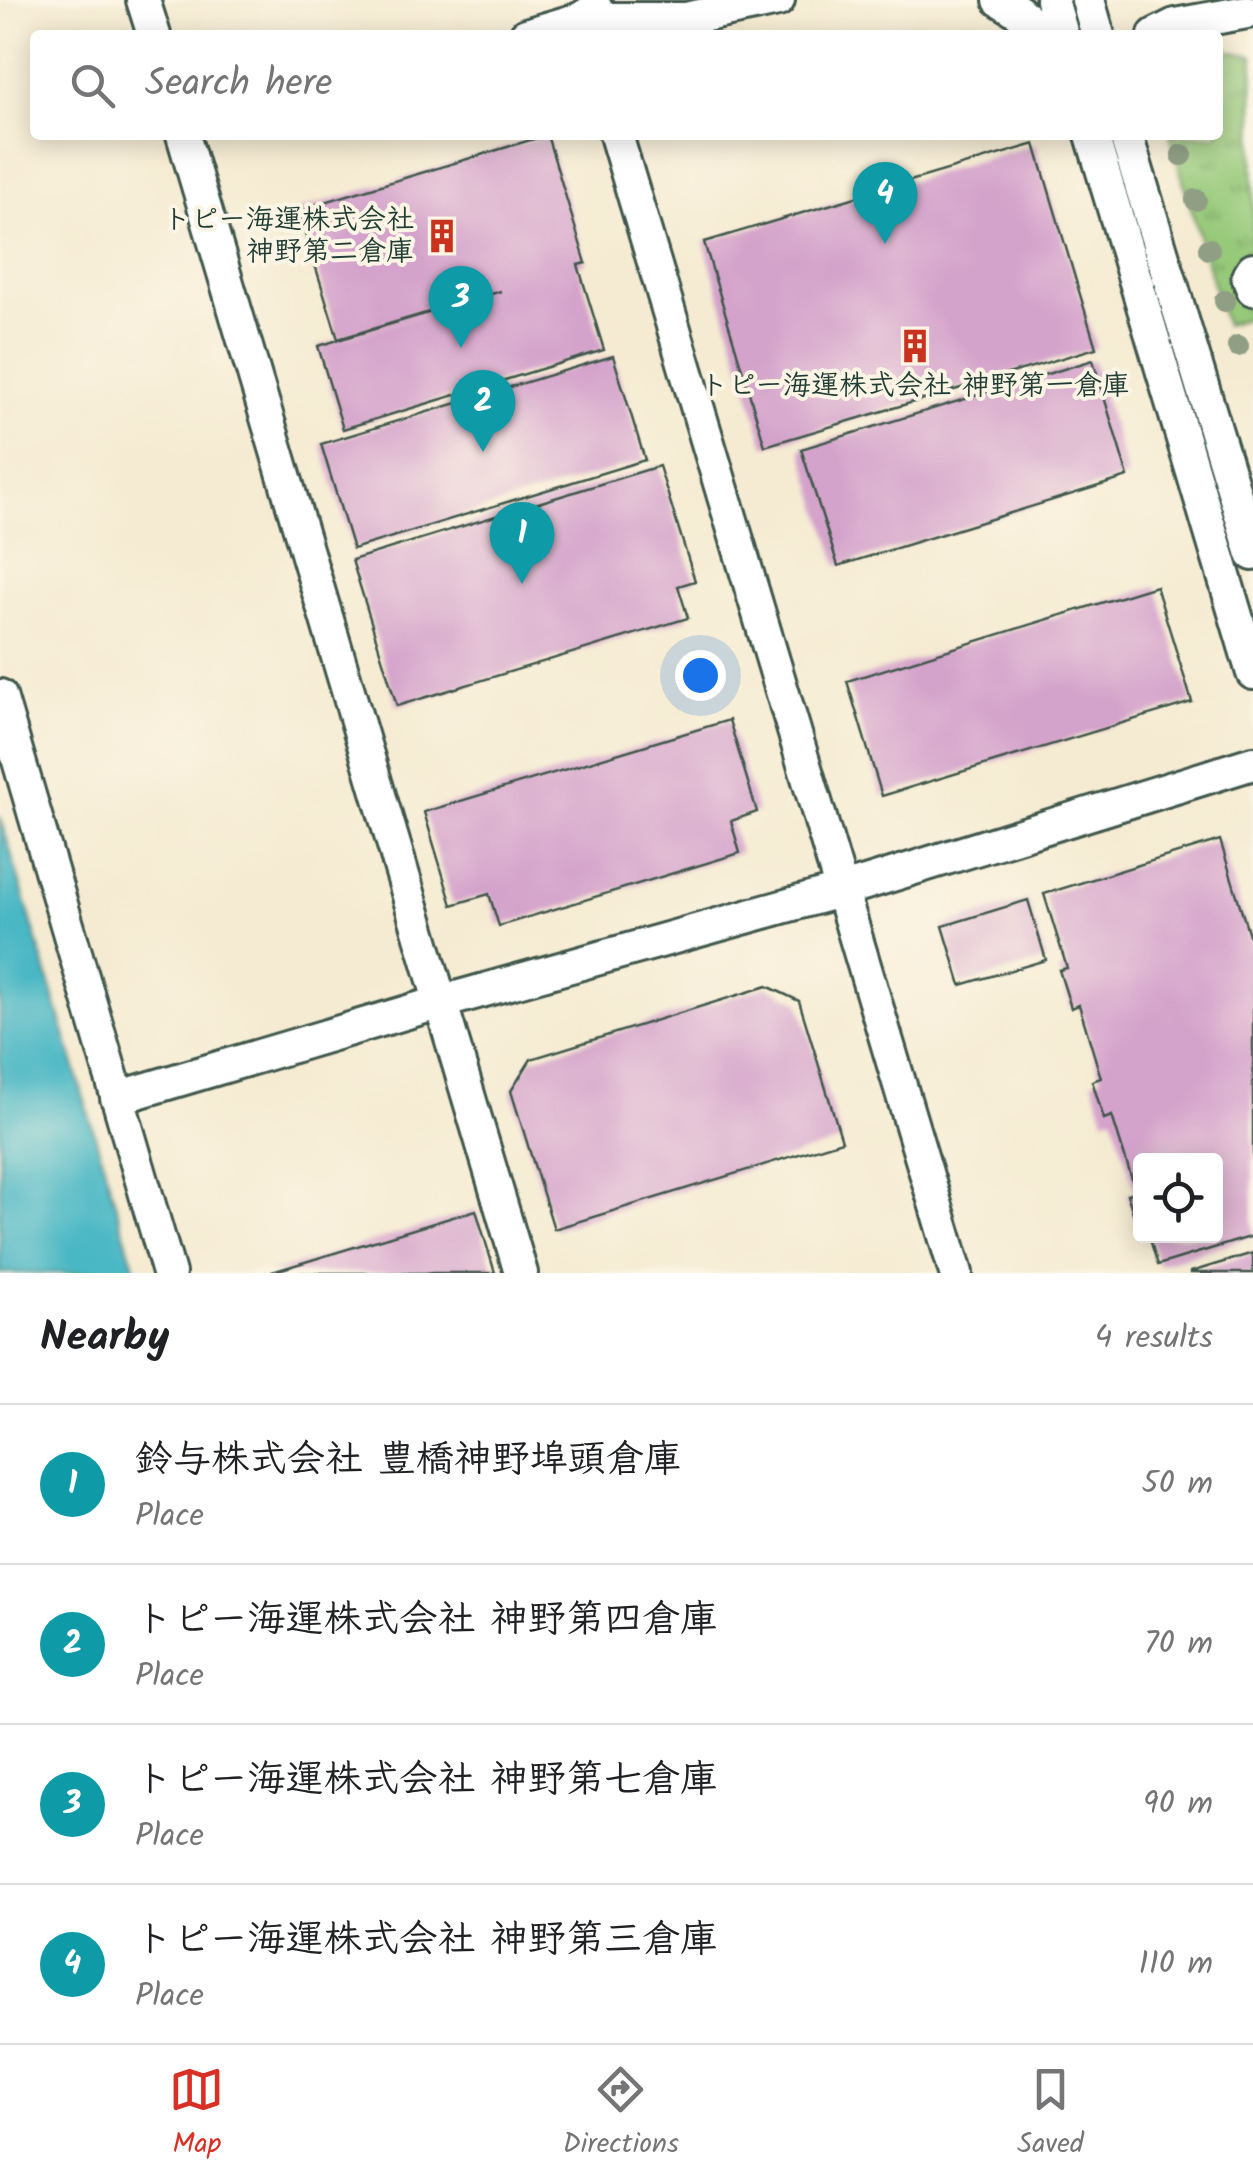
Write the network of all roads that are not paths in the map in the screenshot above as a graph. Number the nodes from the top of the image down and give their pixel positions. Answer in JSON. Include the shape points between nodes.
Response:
{"nodes":[{"id":1,"x":144,"y":0,"type":"edge"},
{"id":2,"x":612,"y":0,"type":"edge"},
{"id":3,"x":778,"y":0,"type":"edge"},
{"id":4,"x":1000,"y":0,"type":"edge"},
{"id":5,"x":1052,"y":0,"type":"edge"},
{"id":6,"x":1088,"y":0,"type":"edge"},
{"id":7,"x":1204,"y":0,"type":"edge"},
{"id":8,"x":1250,"y":13,"type":"edge"},
{"id":9,"x":580,"y":18,"type":"edge"},
{"id":10,"x":153,"y":30,"type":"edge"},
{"id":11,"x":542,"y":30,"type":"edge"},
{"id":12,"x":1038,"y":30,"type":"edge"},
{"id":13,"x":1061,"y":30,"type":"edge"},
{"id":14,"x":1097,"y":30,"type":"edge"},
{"id":15,"x":1165,"y":30,"type":"edge"},
{"id":16,"x":187,"y":140,"type":"edge"},
{"id":17,"x":617,"y":140,"type":"edge"},
{"id":18,"x":1102,"y":140,"type":"edge"},
{"id":19,"x":1102,"y":140,"type":"edge"},
{"id":20,"x":1253,"y":270,"type":"edge"},
{"id":21,"x":1253,"y":288,"type":"edge"},
{"id":22,"x":1253,"y":554,"type":"edge"},
{"id":23,"x":1253,"y":673,"type":"edge"},
{"id":24,"x":0,"y":696,"type":"edge"},
{"id":25,"x":1253,"y":762,"type":"edge"},
{"id":26,"x":842,"y":890,"type":"junction"},
{"id":27,"x":438,"y":1003,"type":"junction"},
{"id":28,"x":117,"y":1098,"type":"junction"},
{"id":29,"x":169,"y":1273,"type":"edge"},
{"id":30,"x":521,"y":1273,"type":"edge"},
{"id":31,"x":956,"y":1273,"type":"edge"}],
"edges":[{"from":1,"to":10,"type":"street"},
{"from":2,"to":9,"type":"street"},
{"from":3,"to":9,"type":"street","via":[[686,18]]},
{"from":4,"to":12,"type":"street"},
{"from":5,"to":13,"type":"street"},
{"from":6,"to":14,"type":"street"},
{"from":7,"to":8,"type":"street"},
{"from":8,"to":15,"type":"street"},
{"from":9,"to":11,"type":"street"},
{"from":16,"to":27,"type":"street"},
{"from":17,"to":26,"type":"street"},
{"from":18,"to":22,"type":"street"},
{"from":19,"to":23,"type":"street"},
{"from":20,"to":21,"type":"street"},
{"from":24,"to":28,"type":"street"},
{"from":25,"to":26,"type":"street"},
{"from":26,"to":27,"type":"street"},
{"from":26,"to":31,"type":"street"},
{"from":27,"to":28,"type":"street"},
{"from":27,"to":30,"type":"street"},
{"from":28,"to":29,"type":"street"}]}
